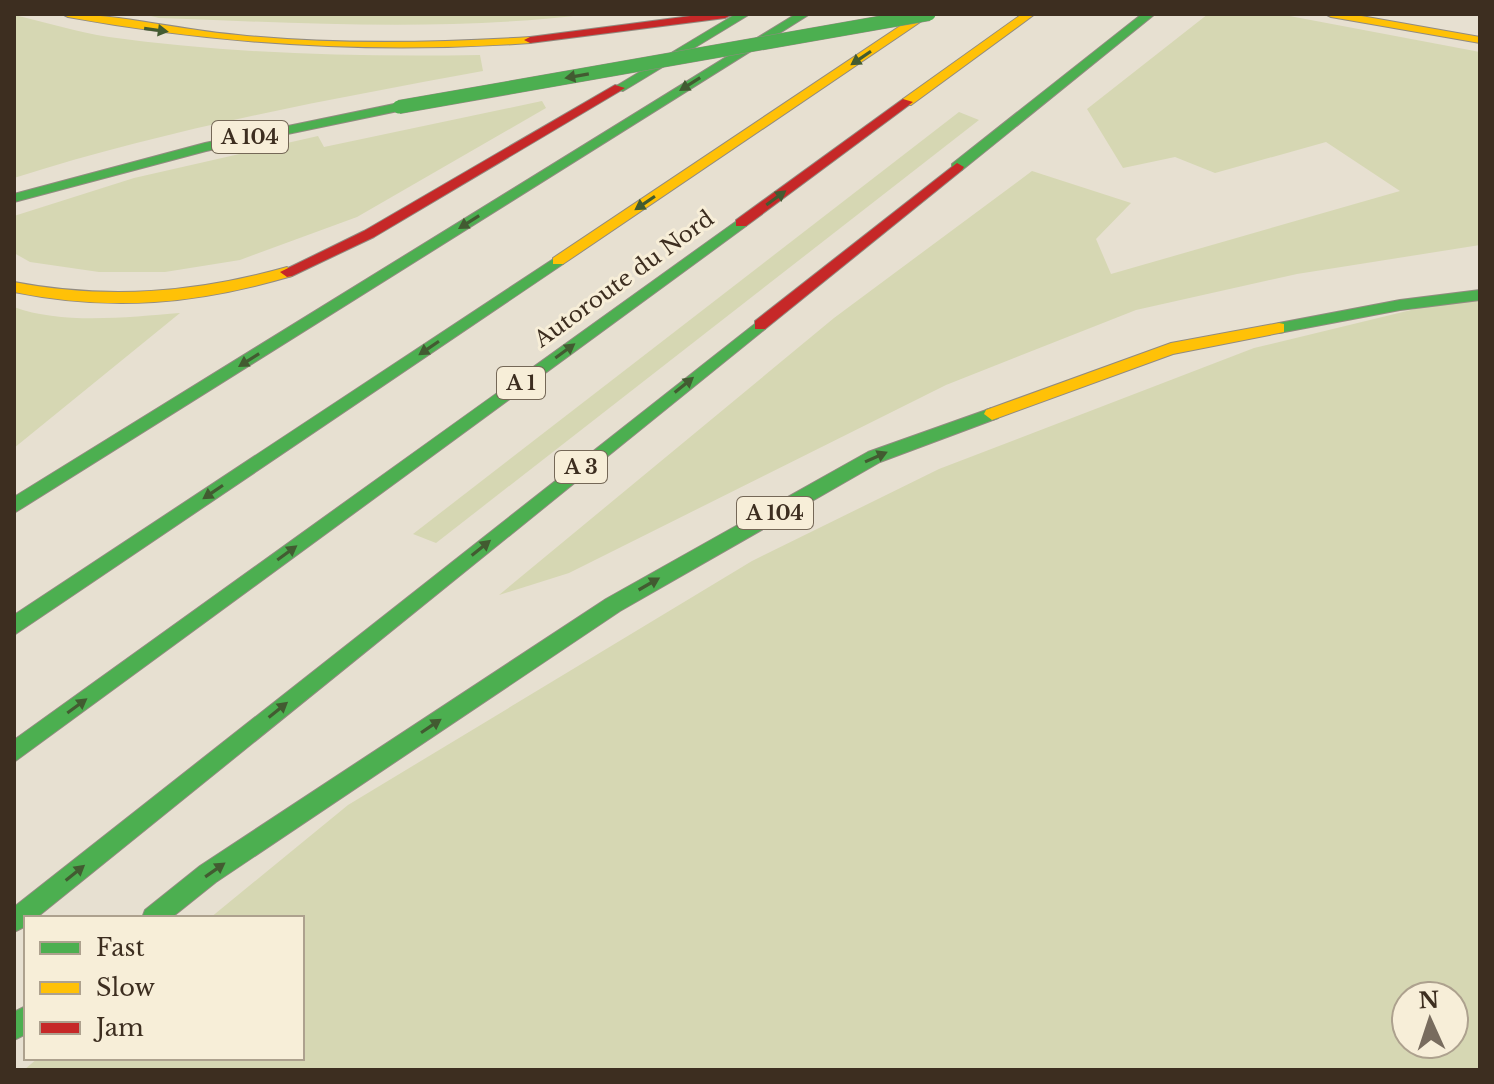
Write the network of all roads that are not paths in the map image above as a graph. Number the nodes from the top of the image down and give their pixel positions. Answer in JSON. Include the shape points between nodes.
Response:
{"nodes":[{"id":1,"x":729,"y":14,"type":"edge"},
{"id":2,"x":744,"y":14,"type":"edge"},
{"id":3,"x":804,"y":14,"type":"edge"},
{"id":4,"x":928,"y":14,"type":"edge"},
{"id":5,"x":1029,"y":14,"type":"edge"},
{"id":6,"x":1149,"y":14,"type":"edge"},
{"id":7,"x":1334,"y":14,"type":"edge"},
{"id":8,"x":74,"y":15,"type":"edge"},
{"id":9,"x":1480,"y":40,"type":"edge"},
{"id":10,"x":14,"y":198,"type":"edge"},
{"id":11,"x":14,"y":287,"type":"edge"},
{"id":12,"x":1480,"y":295,"type":"edge"},
{"id":13,"x":14,"y":506,"type":"edge"},
{"id":14,"x":14,"y":626,"type":"edge"},
{"id":15,"x":14,"y":752,"type":"edge"},
{"id":16,"x":156,"y":916,"type":"edge"},
{"id":17,"x":14,"y":921,"type":"edge"}],
"edges":[{"from":8,"to":1,"type":"highway","one_way":true,"via":[[183,34],[283,43],[420,46],[513,43]]},
{"from":2,"to":11,"type":"highway","via":[[504,156],[295,269],[159,299],[95,303]]},
{"from":3,"to":13,"type":"highway","one_way":true},
{"from":4,"to":10,"type":"highway","number":"A 104","one_way":true,"bridge":true,"via":[[219,143]]},
{"from":4,"to":14,"type":"highway","one_way":true},
{"from":15,"to":5,"type":"highway","name":"Autoroute du Nord","number":"A 1","one_way":true},
{"from":17,"to":6,"type":"highway","number":"A 3","one_way":true},
{"from":7,"to":9,"type":"highway"},
{"from":16,"to":12,"type":"highway","number":"A 104","one_way":true,"via":[[208,874],[613,605],[874,457],[1171,349]]}]}
